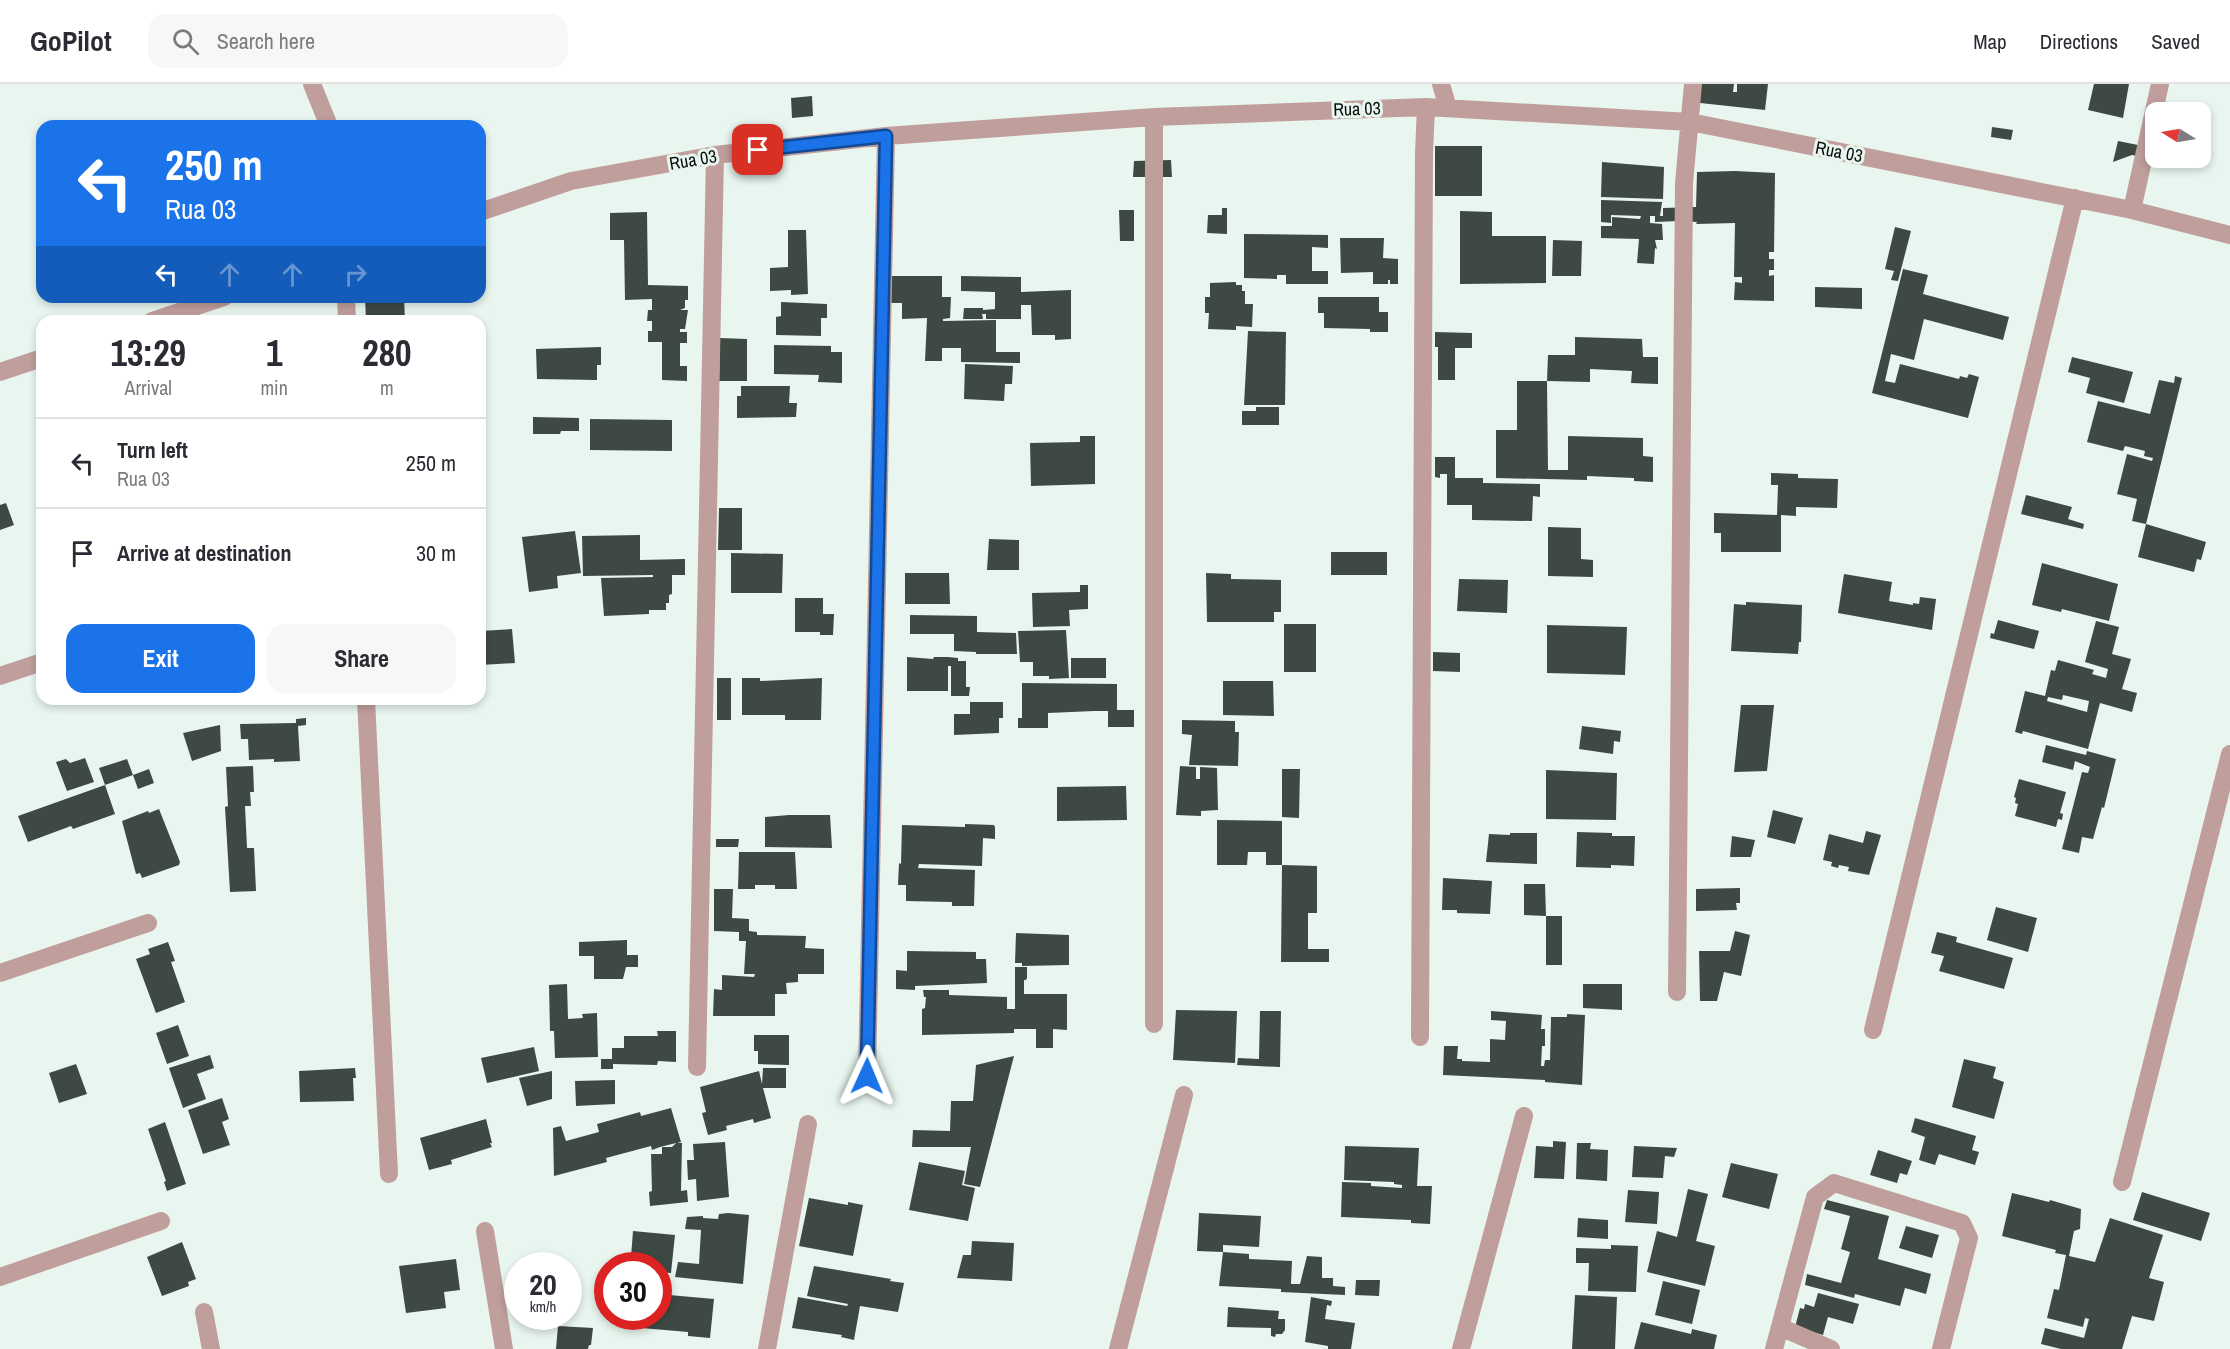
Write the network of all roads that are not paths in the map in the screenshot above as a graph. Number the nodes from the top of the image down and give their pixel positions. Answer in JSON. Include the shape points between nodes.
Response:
{"nodes":[{"id":1,"x":312,"y":84,"type":"edge"},
{"id":2,"x":1441,"y":84,"type":"edge"},
{"id":3,"x":1693,"y":84,"type":"edge"},
{"id":4,"x":2160,"y":84,"type":"edge"},
{"id":5,"x":1426,"y":107,"type":"junction"},
{"id":6,"x":1448,"y":108,"type":"junction"},
{"id":7,"x":1154,"y":117,"type":"junction"},
{"id":8,"x":327,"y":120,"type":"edge"},
{"id":9,"x":1690,"y":122,"type":"junction"},
{"id":10,"x":886,"y":136,"type":"junction"},
{"id":11,"x":715,"y":155,"type":"junction"},
{"id":12,"x":2075,"y":198,"type":"junction"},
{"id":13,"x":486,"y":210,"type":"edge"},
{"id":14,"x":2132,"y":210,"type":"junction"},
{"id":15,"x":2230,"y":235,"type":"edge"},
{"id":16,"x":206,"y":303,"type":"edge"},
{"id":17,"x":170,"y":315,"type":"edge"},
{"id":18,"x":36,"y":360,"type":"edge"},
{"id":19,"x":0,"y":372,"type":"edge"},
{"id":20,"x":36,"y":664,"type":"edge"},
{"id":21,"x":0,"y":676,"type":"edge"},
{"id":22,"x":366,"y":705,"type":"edge"},
{"id":23,"x":2230,"y":754,"type":"edge"},
{"id":24,"x":148,"y":923,"type":"dead end"},
{"id":25,"x":0,"y":973,"type":"edge"},
{"id":26,"x":1677,"y":992,"type":"dead end"},
{"id":27,"x":1154,"y":1024,"type":"dead end"},
{"id":28,"x":1874,"y":1030,"type":"dead end"},
{"id":29,"x":1420,"y":1037,"type":"dead end"},
{"id":30,"x":697,"y":1067,"type":"dead end"},
{"id":31,"x":867,"y":1076,"type":"dead end"},
{"id":32,"x":1184,"y":1095,"type":"dead end"},
{"id":33,"x":1524,"y":1116,"type":"dead end"},
{"id":34,"x":808,"y":1124,"type":"dead end"},
{"id":35,"x":389,"y":1174,"type":"dead end"},
{"id":36,"x":2122,"y":1182,"type":"dead end"},
{"id":37,"x":161,"y":1221,"type":"dead end"},
{"id":38,"x":485,"y":1231,"type":"dead end"},
{"id":39,"x":0,"y":1277,"type":"edge"},
{"id":40,"x":204,"y":1312,"type":"dead end"},
{"id":41,"x":1780,"y":1327,"type":"junction"},
{"id":42,"x":211,"y":1349,"type":"edge"},
{"id":43,"x":504,"y":1349,"type":"edge"},
{"id":44,"x":767,"y":1349,"type":"edge"},
{"id":45,"x":1118,"y":1349,"type":"edge"},
{"id":46,"x":1461,"y":1349,"type":"edge"},
{"id":47,"x":1774,"y":1349,"type":"edge"},
{"id":48,"x":1831,"y":1349,"type":"edge"},
{"id":49,"x":1941,"y":1349,"type":"edge"}],
"edges":[{"from":1,"to":8,"type":"street"},
{"from":2,"to":6,"type":"street"},
{"from":3,"to":9,"type":"street"},
{"from":4,"to":14,"type":"street"},
{"from":5,"to":6,"type":"street","name":"Rua 03"},
{"from":5,"to":7,"type":"street","name":"Rua 03"},
{"from":5,"to":29,"type":"street"},
{"from":6,"to":9,"type":"street","name":"Rua 03"},
{"from":7,"to":10,"type":"street","name":"Rua 03"},
{"from":7,"to":27,"type":"street"},
{"from":9,"to":12,"type":"street","name":"Rua 03"},
{"from":9,"to":26,"type":"street","via":[[1684,183]]},
{"from":10,"to":11,"type":"street","name":"Rua 03"},
{"from":10,"to":31,"type":"street"},
{"from":11,"to":13,"type":"street","name":"Rua 03","via":[[572,181]]},
{"from":11,"to":30,"type":"street"},
{"from":12,"to":14,"type":"street","name":"Rua 03"},
{"from":12,"to":28,"type":"street"},
{"from":14,"to":15,"type":"street","name":"Rua 03"},
{"from":16,"to":17,"type":"street"},
{"from":18,"to":19,"type":"street"},
{"from":20,"to":21,"type":"street"},
{"from":22,"to":35,"type":"street"},
{"from":23,"to":36,"type":"street"},
{"from":24,"to":25,"type":"street"},
{"from":32,"to":45,"type":"street"},
{"from":33,"to":46,"type":"street"},
{"from":34,"to":44,"type":"street"},
{"from":37,"to":39,"type":"street"},
{"from":38,"to":43,"type":"street"},
{"from":40,"to":42,"type":"street"},
{"from":41,"to":47,"type":"street"},
{"from":41,"to":48,"type":"street"},
{"from":41,"to":49,"type":"street","via":[[1815,1197],[1834,1183],[1962,1223],[1969,1238]]}]}
